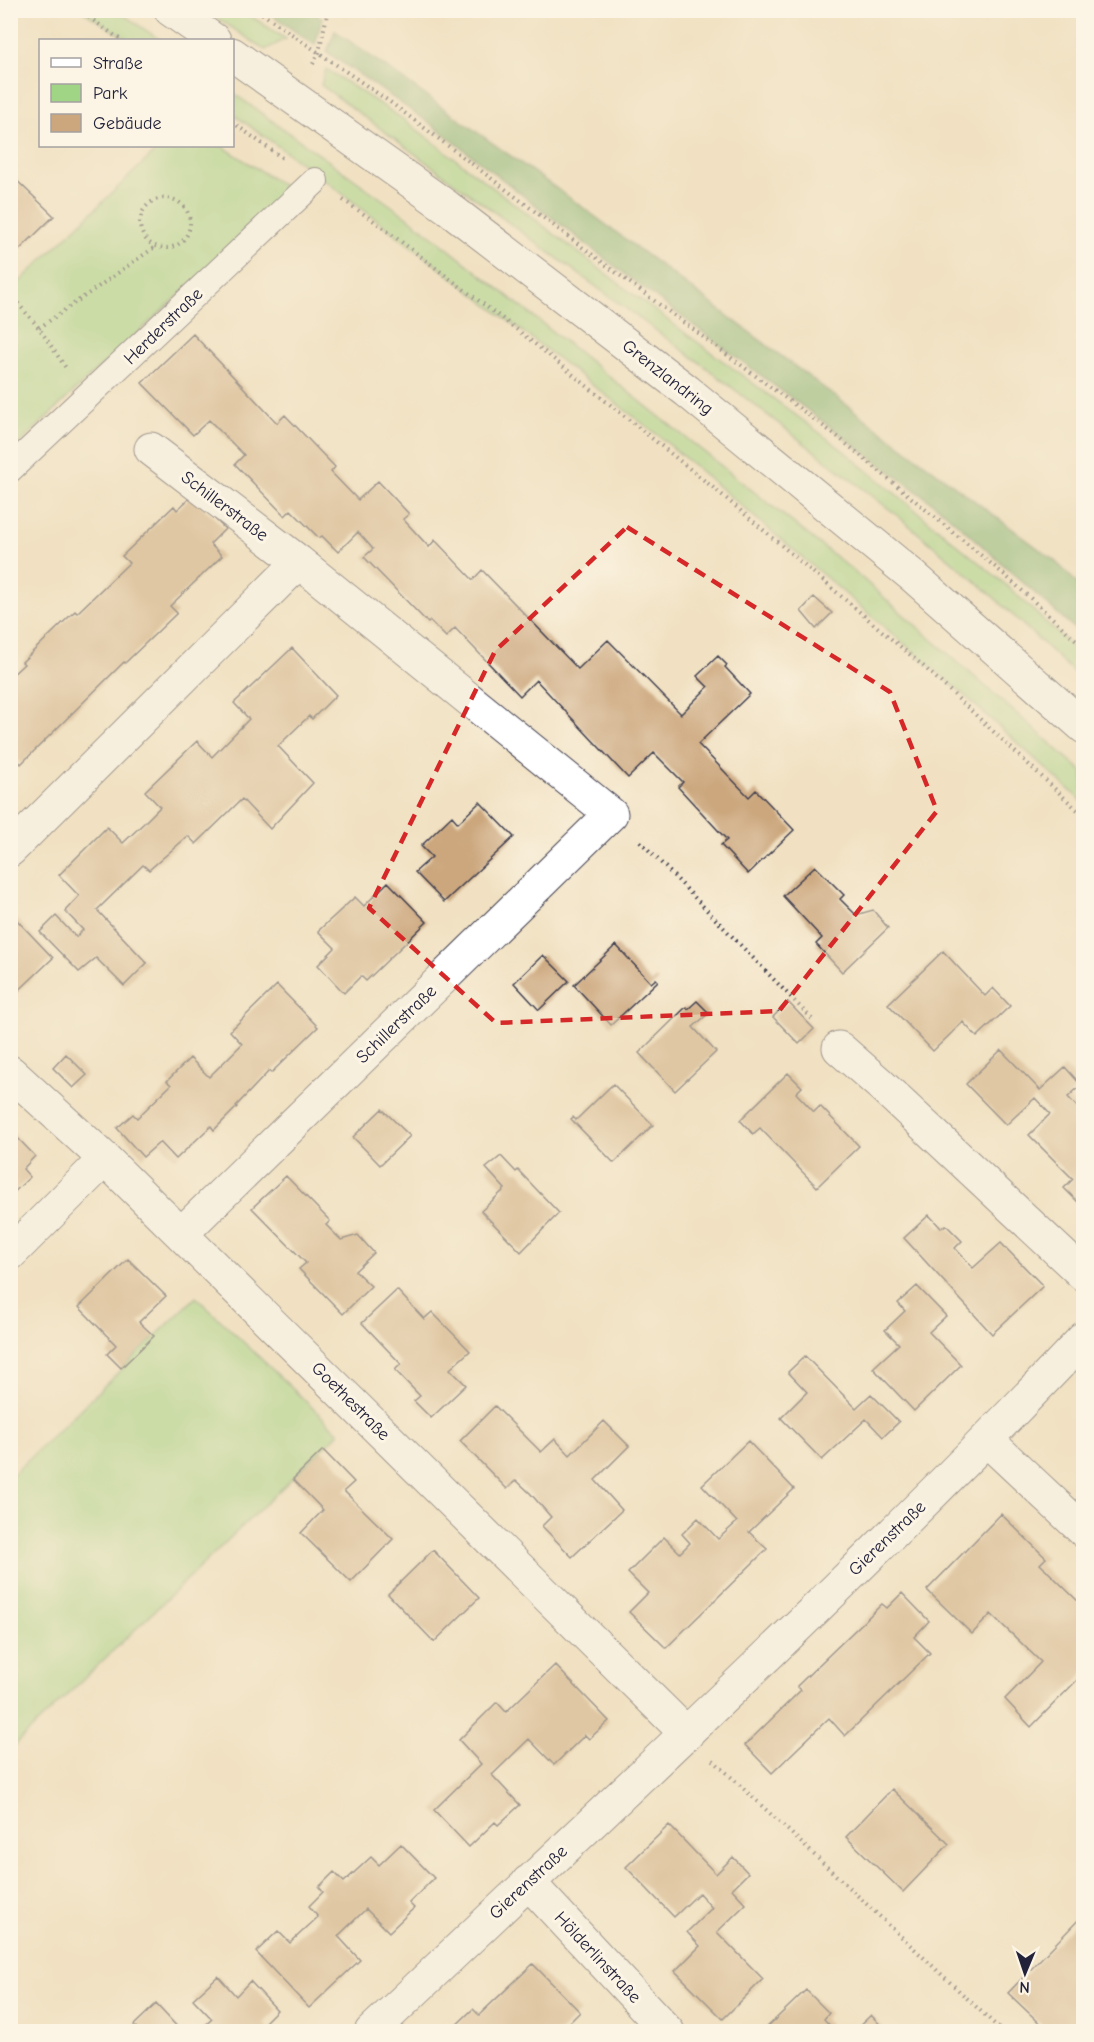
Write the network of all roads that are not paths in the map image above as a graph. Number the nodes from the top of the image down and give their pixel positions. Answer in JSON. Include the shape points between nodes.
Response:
{"nodes":[{"id":1,"x":171,"y":10,"type":"edge"},
{"id":2,"x":213,"y":39,"type":"edge"},
{"id":3,"x":234,"y":55,"type":"edge"},
{"id":4,"x":315,"y":181,"type":"road end"},
{"id":5,"x":151,"y":449,"type":"dead end"},
{"id":6,"x":10,"y":470,"type":"edge"},
{"id":7,"x":299,"y":562,"type":"junction"},
{"id":8,"x":1083,"y":727,"type":"edge"},
{"id":9,"x":10,"y":850,"type":"edge"},
{"id":10,"x":839,"y":1048,"type":"road end"},
{"id":11,"x":10,"y":1072,"type":"edge"},
{"id":12,"x":105,"y":1159,"type":"junction"},
{"id":13,"x":182,"y":1234,"type":"junction"},
{"id":14,"x":10,"y":1254,"type":"edge"},
{"id":15,"x":1083,"y":1275,"type":"edge"},
{"id":16,"x":1083,"y":1338,"type":"edge"},
{"id":17,"x":987,"y":1440,"type":"junction"},
{"id":18,"x":1083,"y":1531,"type":"edge"},
{"id":19,"x":687,"y":1734,"type":"junction"},
{"id":20,"x":528,"y":1882,"type":"junction"},
{"id":21,"x":371,"y":2031,"type":"edge"},
{"id":22,"x":668,"y":2031,"type":"edge"}],
"edges":[{"from":1,"to":2,"type":"street"},
{"from":3,"to":8,"type":"street","name":"Grenzlandring","via":[[447,207],[687,391],[915,577]]},
{"from":4,"to":6,"type":"lane","name":"Herderstraße"},
{"from":5,"to":7,"type":"street","name":"Schillerstraße"},
{"from":7,"to":9,"type":"street"},
{"from":7,"to":13,"type":"street","name":"Schillerstraße","via":[[611,814]]},
{"from":10,"to":15,"type":"street"},
{"from":11,"to":12,"type":"street","name":"Goethestraße"},
{"from":12,"to":13,"type":"street","name":"Goethestraße"},
{"from":12,"to":14,"type":"street"},
{"from":13,"to":19,"type":"street","name":"Goethestraße"},
{"from":16,"to":17,"type":"street","name":"Gierenstraße"},
{"from":17,"to":18,"type":"street"},
{"from":17,"to":19,"type":"street","name":"Gierenstraße"},
{"from":19,"to":20,"type":"street","name":"Gierenstraße"},
{"from":20,"to":21,"type":"street","name":"Gierenstraße"},
{"from":20,"to":22,"type":"street","name":"Hölderlinstraße"}]}
